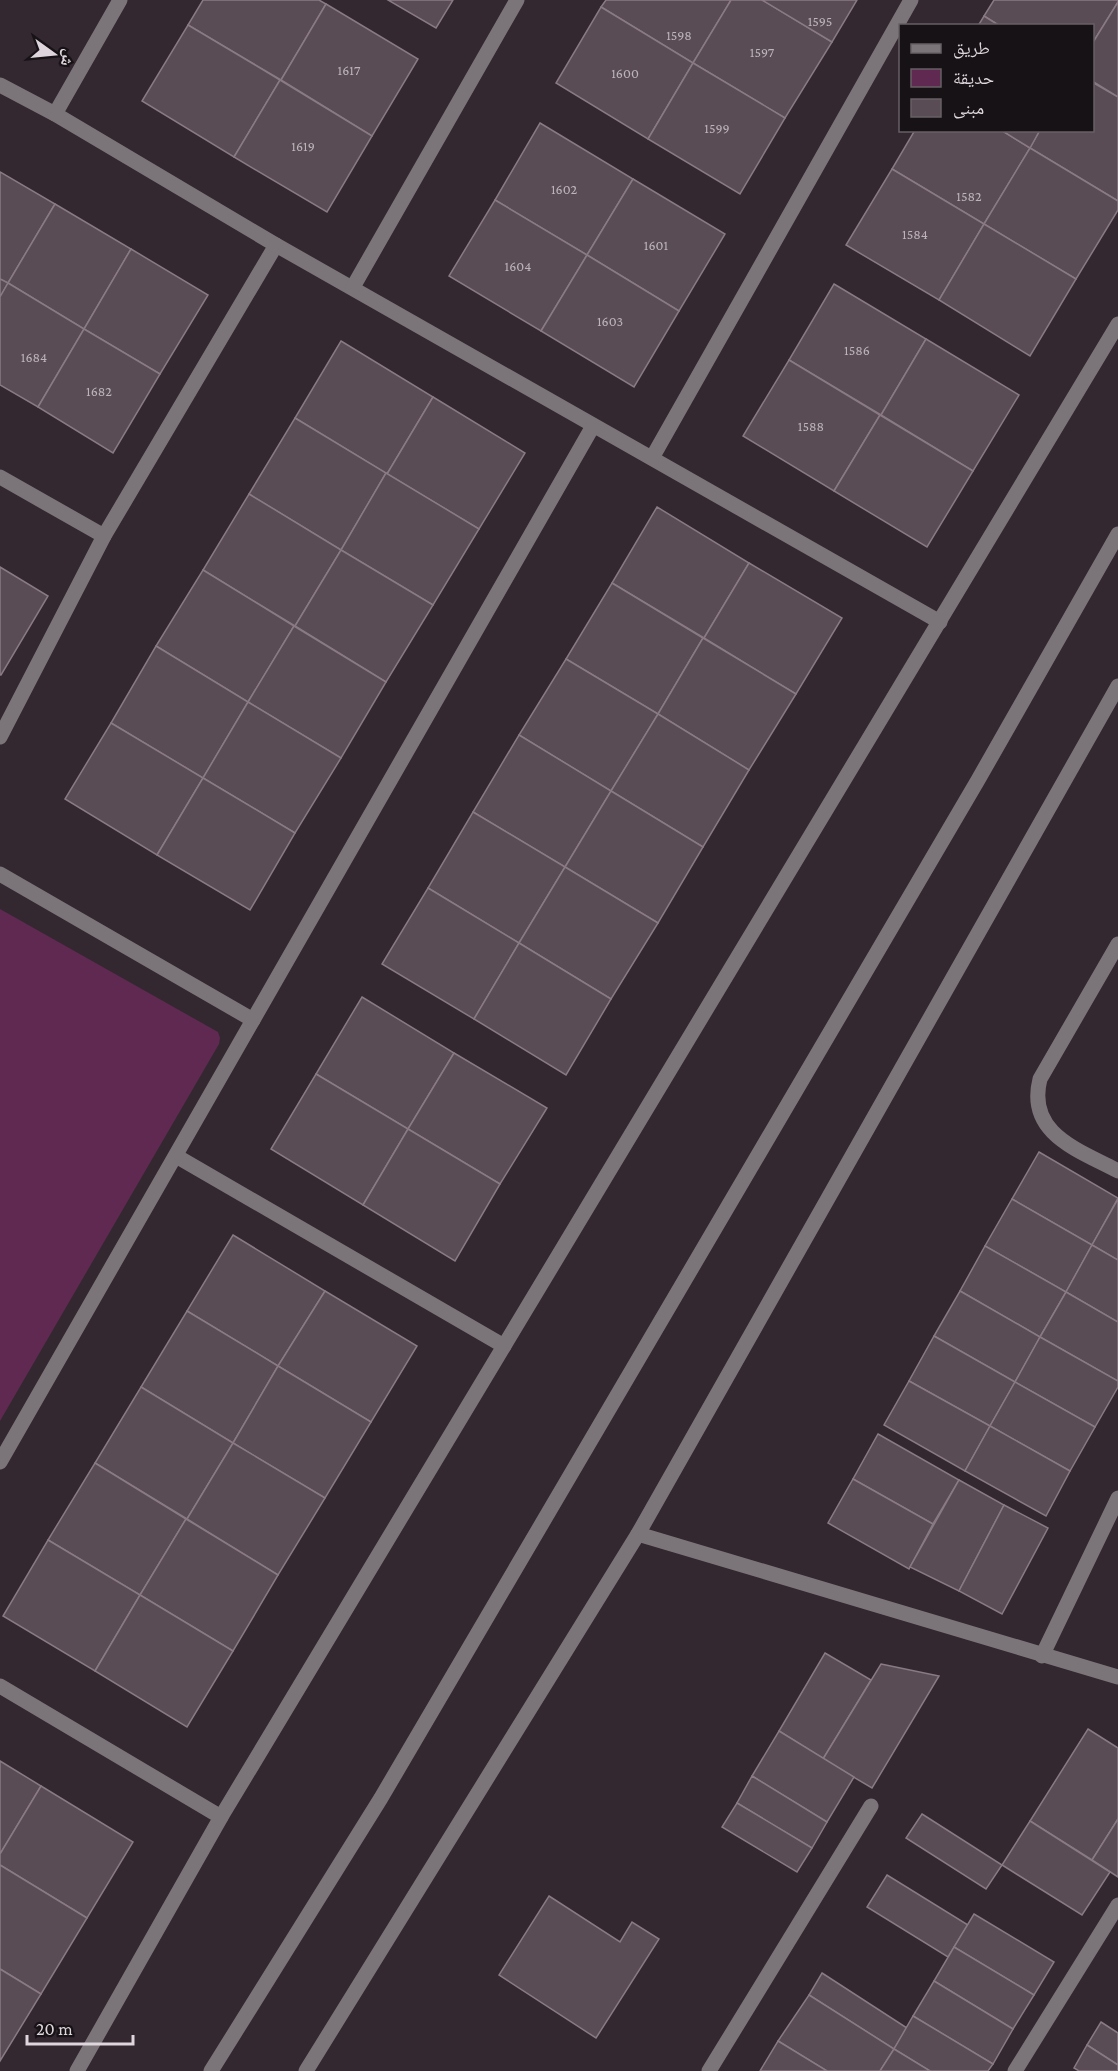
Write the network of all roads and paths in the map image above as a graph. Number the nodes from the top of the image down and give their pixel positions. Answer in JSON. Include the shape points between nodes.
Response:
{"nodes":[{"id":1,"x":120,"y":0,"type":"edge"},
{"id":2,"x":517,"y":0,"type":"edge"},
{"id":3,"x":911,"y":0,"type":"edge"},
{"id":4,"x":0,"y":85,"type":"edge"},
{"id":5,"x":55,"y":114,"type":"junction"},
{"id":6,"x":276,"y":245,"type":"junction"},
{"id":7,"x":353,"y":287,"type":"junction"},
{"id":8,"x":1118,"y":324,"type":"edge"},
{"id":9,"x":593,"y":426,"type":"junction"},
{"id":10,"x":652,"y":458,"type":"junction"},
{"id":11,"x":0,"y":477,"type":"edge"},
{"id":12,"x":1118,"y":534,"type":"edge"},
{"id":13,"x":104,"y":536,"type":"junction"},
{"id":14,"x":940,"y":622,"type":"junction"},
{"id":15,"x":1118,"y":686,"type":"edge"},
{"id":16,"x":0,"y":737,"type":"edge"},
{"id":17,"x":0,"y":874,"type":"edge"},
{"id":18,"x":1118,"y":944,"type":"edge"},
{"id":19,"x":253,"y":1020,"type":"junction"},
{"id":20,"x":176,"y":1156,"type":"junction"},
{"id":21,"x":1118,"y":1171,"type":"edge"},
{"id":22,"x":504,"y":1346,"type":"junction"},
{"id":23,"x":0,"y":1462,"type":"edge"},
{"id":24,"x":1118,"y":1498,"type":"edge"},
{"id":25,"x":638,"y":1534,"type":"junction"},
{"id":26,"x":1042,"y":1656,"type":"junction"},
{"id":27,"x":1118,"y":1677,"type":"edge"},
{"id":28,"x":0,"y":1686,"type":"edge"},
{"id":29,"x":872,"y":1806,"type":"dead end"},
{"id":30,"x":221,"y":1817,"type":"junction"},
{"id":31,"x":1118,"y":1905,"type":"edge"},
{"id":32,"x":77,"y":2071,"type":"edge"},
{"id":33,"x":211,"y":2071,"type":"edge"},
{"id":34,"x":306,"y":2071,"type":"edge"},
{"id":35,"x":709,"y":2071,"type":"edge"},
{"id":36,"x":1015,"y":2071,"type":"edge"}],
"edges":[{"from":1,"to":5,"type":"street"},
{"from":2,"to":7,"type":"street"},
{"from":3,"to":10,"type":"street"},
{"from":4,"to":5,"type":"street"},
{"from":5,"to":6,"type":"street"},
{"from":6,"to":7,"type":"street"},
{"from":6,"to":13,"type":"street"},
{"from":7,"to":9,"type":"street"},
{"from":8,"to":14,"type":"street"},
{"from":9,"to":10,"type":"street"},
{"from":9,"to":19,"type":"street"},
{"from":10,"to":14,"type":"street"},
{"from":11,"to":13,"type":"street"},
{"from":12,"to":33,"type":"street","via":[[381,1798]]},
{"from":13,"to":16,"type":"street"},
{"from":14,"to":22,"type":"street"},
{"from":15,"to":25,"type":"street"},
{"from":17,"to":19,"type":"street"},
{"from":18,"to":21,"type":"street","via":[[1041,1079],[1037,1105],[1048,1129]]},
{"from":19,"to":20,"type":"street"},
{"from":20,"to":22,"type":"street"},
{"from":20,"to":23,"type":"street"},
{"from":22,"to":30,"type":"street"},
{"from":24,"to":26,"type":"street"},
{"from":25,"to":26,"type":"street"},
{"from":25,"to":34,"type":"street"},
{"from":26,"to":27,"type":"street"},
{"from":28,"to":30,"type":"street"},
{"from":29,"to":35,"type":"street"},
{"from":30,"to":32,"type":"street"},
{"from":31,"to":36,"type":"street"}]}
